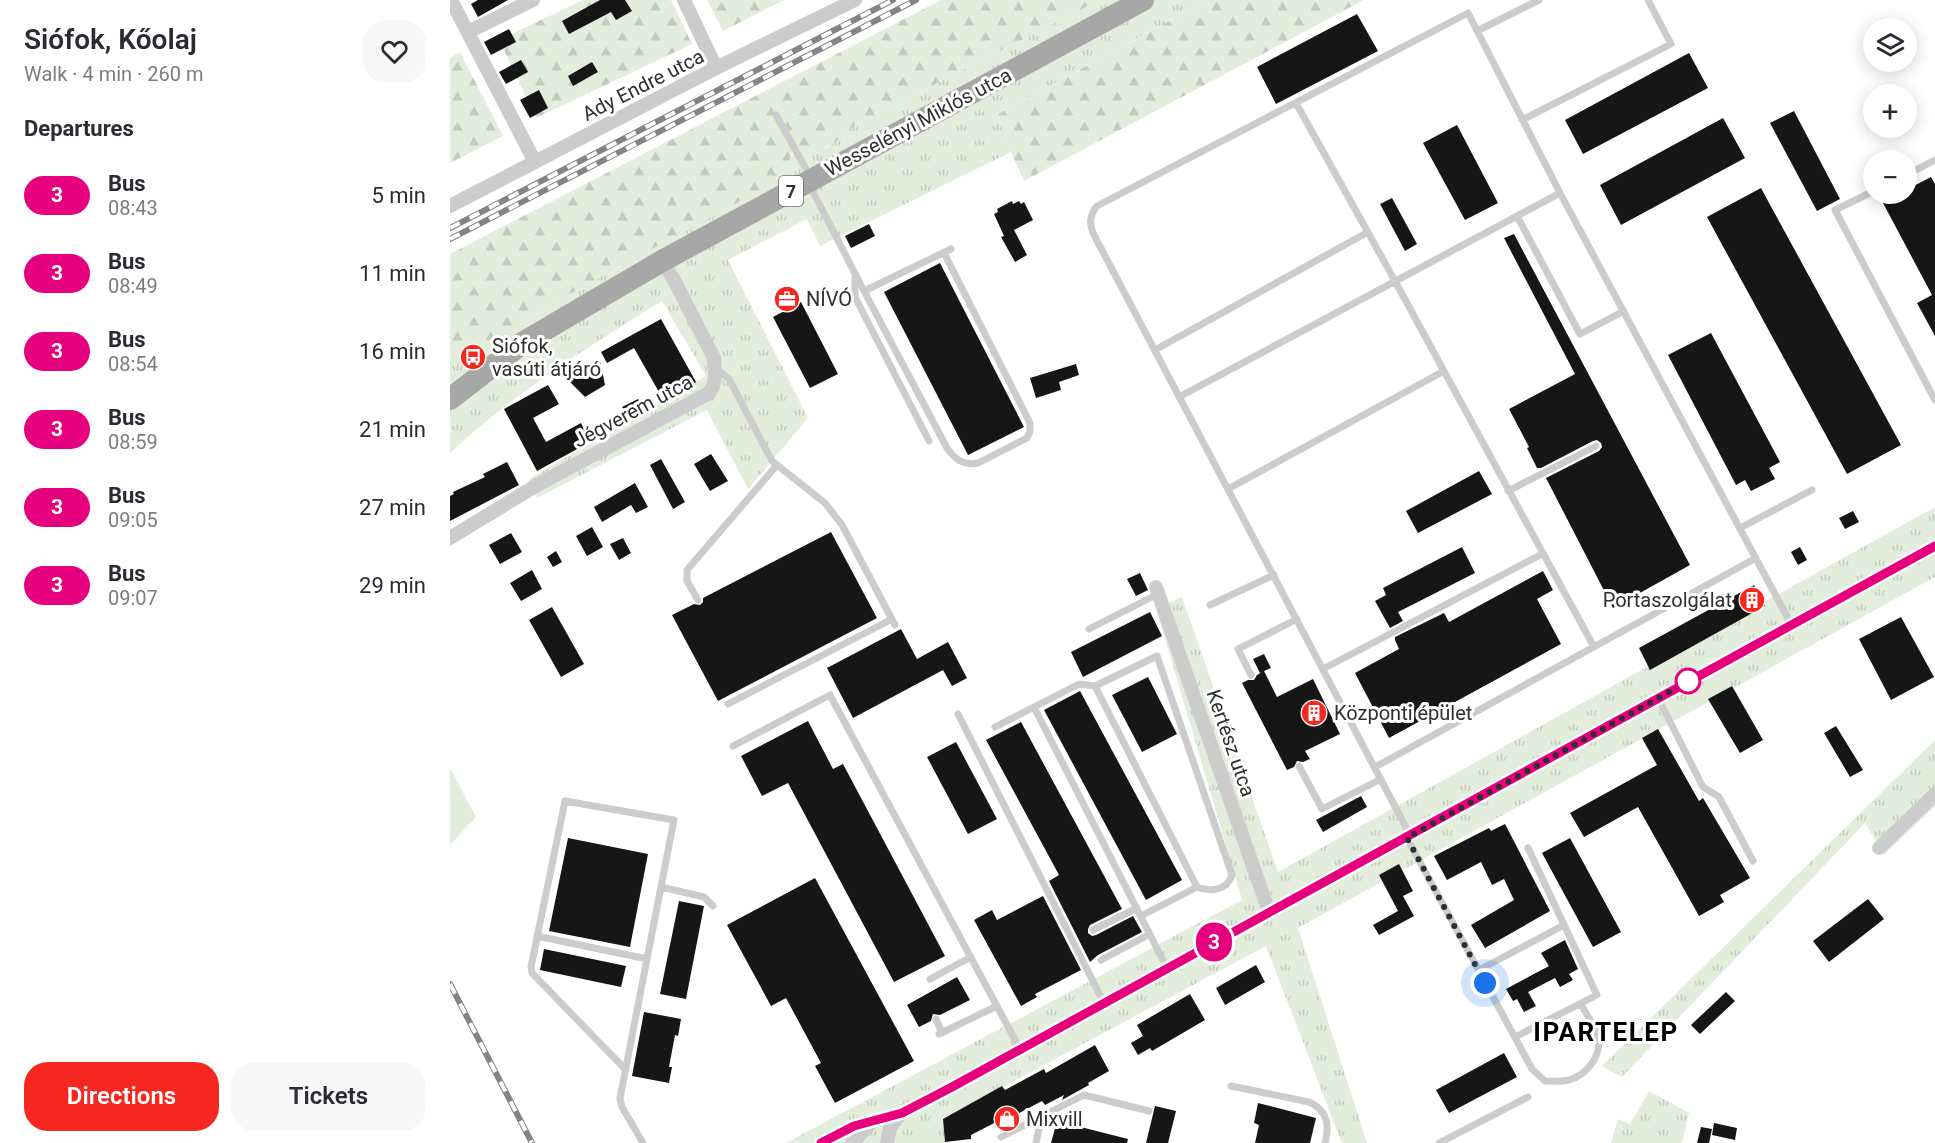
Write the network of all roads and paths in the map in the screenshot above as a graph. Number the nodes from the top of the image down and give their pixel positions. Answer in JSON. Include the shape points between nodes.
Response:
{"nodes":[{"id":1,"x":451,"y":0,"type":"edge"},
{"id":2,"x":533,"y":0,"type":"edge"},
{"id":3,"x":684,"y":0,"type":"edge"},
{"id":4,"x":855,"y":0,"type":"edge"},
{"id":5,"x":1143,"y":0,"type":"edge"},
{"id":6,"x":1539,"y":0,"type":"edge"},
{"id":7,"x":1648,"y":0,"type":"edge"},
{"id":8,"x":1477,"y":31,"type":"junction"},
{"id":9,"x":468,"y":32,"type":"junction"},
{"id":10,"x":716,"y":68,"type":"junction"},
{"id":11,"x":1296,"y":103,"type":"junction"},
{"id":12,"x":776,"y":115,"type":"dead end"},
{"id":13,"x":1522,"y":120,"type":"junction"},
{"id":14,"x":1935,"y":160,"type":"edge"},
{"id":15,"x":535,"y":162,"type":"junction"},
{"id":16,"x":1917,"y":169,"type":"edge"},
{"id":17,"x":810,"y":180,"type":"junction"},
{"id":18,"x":1560,"y":193,"type":"junction"},
{"id":19,"x":1863,"y":196,"type":"edge"},
{"id":20,"x":450,"y":206,"type":"edge"},
{"id":21,"x":1517,"y":216,"type":"junction"},
{"id":22,"x":1368,"y":232,"type":"junction"},
{"id":23,"x":662,"y":261,"type":"junction"},
{"id":24,"x":855,"y":275,"type":"junction"},
{"id":25,"x":1395,"y":281,"type":"junction"},
{"id":26,"x":864,"y":291,"type":"junction"},
{"id":27,"x":1624,"y":311,"type":"junction"},
{"id":28,"x":1155,"y":350,"type":"junction"},
{"id":29,"x":715,"y":367,"type":"junction"},
{"id":30,"x":1444,"y":371,"type":"junction"},
{"id":31,"x":1179,"y":397,"type":"junction"},
{"id":32,"x":450,"y":399,"type":"edge"},
{"id":33,"x":1935,"y":400,"type":"edge"},
{"id":34,"x":929,"y":441,"type":"dead end"},
{"id":35,"x":1596,"y":446,"type":"dead end"},
{"id":36,"x":777,"y":465,"type":"junction"},
{"id":37,"x":1228,"y":489,"type":"junction"},
{"id":38,"x":1812,"y":490,"type":"dead end"},
{"id":39,"x":1508,"y":491,"type":"junction"},
{"id":40,"x":1740,"y":528,"type":"junction"},
{"id":41,"x":450,"y":538,"type":"edge"},
{"id":42,"x":1935,"y":546,"type":"edge"},
{"id":43,"x":1542,"y":554,"type":"junction"},
{"id":44,"x":1756,"y":558,"type":"junction"},
{"id":45,"x":1274,"y":575,"type":"junction"},
{"id":46,"x":1157,"y":591,"type":"joint"},
{"id":47,"x":698,"y":600,"type":"dead end"},
{"id":48,"x":1210,"y":605,"type":"dead end"},
{"id":49,"x":1297,"y":620,"type":"junction"},
{"id":50,"x":1791,"y":624,"type":"junction"},
{"id":51,"x":1089,"y":629,"type":"dead end"},
{"id":52,"x":1594,"y":647,"type":"junction"},
{"id":53,"x":1323,"y":669,"type":"junction"},
{"id":54,"x":1251,"y":675,"type":"dead end"},
{"id":55,"x":1095,"y":686,"type":"junction"},
{"id":56,"x":1658,"y":698,"type":"junction"},
{"id":57,"x":728,"y":704,"type":"dead end"},
{"id":58,"x":1034,"y":707,"type":"junction"},
{"id":59,"x":958,"y":714,"type":"dead end"},
{"id":60,"x":995,"y":727,"type":"dead end"},
{"id":61,"x":733,"y":746,"type":"dead end"},
{"id":62,"x":1299,"y":766,"type":"dead end"},
{"id":63,"x":1375,"y":767,"type":"junction"},
{"id":64,"x":1381,"y":779,"type":"junction"},
{"id":65,"x":1935,"y":794,"type":"edge"},
{"id":66,"x":1409,"y":837,"type":"junction"},
{"id":67,"x":1528,"y":848,"type":"dead end"},
{"id":68,"x":1880,"y":848,"type":"dead end"},
{"id":69,"x":1753,"y":861,"type":"dead end"},
{"id":70,"x":661,"y":887,"type":"junction"},
{"id":71,"x":1197,"y":887,"type":"junction"},
{"id":72,"x":713,"y":906,"type":"dead end"},
{"id":73,"x":1137,"y":908,"type":"junction"},
{"id":74,"x":1269,"y":912,"type":"junction"},
{"id":75,"x":1141,"y":916,"type":"junction"},
{"id":76,"x":1564,"y":925,"type":"junction"},
{"id":77,"x":1093,"y":930,"type":"dead end"},
{"id":78,"x":1150,"y":934,"type":"junction"},
{"id":79,"x":537,"y":936,"type":"junction"},
{"id":80,"x":971,"y":957,"type":"junction"},
{"id":81,"x":647,"y":959,"type":"junction"},
{"id":82,"x":1101,"y":960,"type":"dead end"},
{"id":83,"x":1167,"y":968,"type":"junction"},
{"id":84,"x":1479,"y":970,"type":"junction"},
{"id":85,"x":930,"y":979,"type":"dead end"},
{"id":86,"x":1104,"y":1003,"type":"junction"},
{"id":87,"x":1581,"y":1004,"type":"junction"},
{"id":88,"x":997,"y":1006,"type":"junction"},
{"id":89,"x":936,"y":1019,"type":"dead end"},
{"id":90,"x":1515,"y":1037,"type":"junction"},
{"id":91,"x":1020,"y":1049,"type":"junction"},
{"id":92,"x":625,"y":1069,"type":"junction"},
{"id":93,"x":1231,"y":1086,"type":"dead end"},
{"id":94,"x":1528,"y":1097,"type":"dead end"},
{"id":95,"x":1149,"y":1111,"type":"dead end"},
{"id":96,"x":902,"y":1113,"type":"junction"},
{"id":97,"x":1042,"y":1115,"type":"junction"},
{"id":98,"x":872,"y":1122,"type":"junction"},
{"id":99,"x":1001,"y":1137,"type":"dead end"},
{"id":100,"x":643,"y":1143,"type":"edge"},
{"id":101,"x":821,"y":1143,"type":"edge"},
{"id":102,"x":852,"y":1143,"type":"edge"},
{"id":103,"x":887,"y":1143,"type":"edge"},
{"id":104,"x":1036,"y":1143,"type":"edge"},
{"id":105,"x":1326,"y":1143,"type":"edge"},
{"id":106,"x":1439,"y":1143,"type":"edge"}],
"edges":[{"from":1,"to":9,"type":"street"},
{"from":2,"to":9,"type":"street"},
{"from":3,"to":10,"type":"street"},
{"from":4,"to":10,"type":"street","name":"Ady Endre utca"},
{"from":5,"to":17,"type":"main road","name":"Wesselényi Miklós utca","number":"7"},
{"from":6,"to":8,"type":"lane"},
{"from":7,"to":13,"type":"lane","via":[[1671,44]]},
{"from":8,"to":11,"type":"lane","via":[[1468,13]]},
{"from":8,"to":13,"type":"lane"},
{"from":9,"to":15,"type":"street"},
{"from":10,"to":15,"type":"street","name":"Ady Endre utca"},
{"from":11,"to":22,"type":"lane"},
{"from":11,"to":28,"type":"lane","via":[[1092,212],[1090,226],[1094,235]]},
{"from":12,"to":17,"type":"lane"},
{"from":13,"to":18,"type":"lane"},
{"from":14,"to":16,"type":"lane"},
{"from":15,"to":20,"type":"street","name":"Ady Endre utca"},
{"from":17,"to":23,"type":"main road","name":"Wesselényi Miklós utca","number":"7"},
{"from":17,"to":24,"type":"lane"},
{"from":18,"to":21,"type":"lane"},
{"from":18,"to":27,"type":"lane"},
{"from":19,"to":33,"type":"lane","via":[[1835,210]]},
{"from":21,"to":25,"type":"lane"},
{"from":21,"to":27,"type":"lane","via":[[1580,334]]},
{"from":22,"to":25,"type":"lane"},
{"from":22,"to":28,"type":"lane"},
{"from":23,"to":29,"type":"street","name":"Jégverem utca","via":[[714,358]]},
{"from":23,"to":32,"type":"main road","name":"Wesselényi Miklós utca","number":"7","via":[[524,342]]},
{"from":24,"to":26,"type":"lane"},
{"from":24,"to":34,"type":"lane","via":[[855,297]]},
{"from":25,"to":30,"type":"lane"},
{"from":25,"to":31,"type":"lane"},
{"from":26,"to":26,"type":"lane","via":[[957,460],[978,463],[1027,438],[1030,423],[948,251]]},
{"from":27,"to":40,"type":"lane"},
{"from":28,"to":31,"type":"lane"},
{"from":29,"to":36,"type":"lane","via":[[729,379]]},
{"from":29,"to":41,"type":"street","name":"Jégverem utca","via":[[713,387],[702,398],[537,485]]},
{"from":30,"to":37,"type":"lane"},
{"from":30,"to":39,"type":"lane"},
{"from":31,"to":37,"type":"lane"},
{"from":35,"to":39,"type":"lane"},
{"from":36,"to":47,"type":"lane","via":[[687,570],[687,581]]},
{"from":36,"to":57,"type":"lane","via":[[825,503],[843,525],[893,622]]},
{"from":37,"to":45,"type":"lane"},
{"from":38,"to":40,"type":"lane"},
{"from":39,"to":43,"type":"lane"},
{"from":40,"to":44,"type":"lane"},
{"from":42,"to":50,"type":"street"},
{"from":43,"to":52,"type":"lane"},
{"from":43,"to":53,"type":"lane"},
{"from":44,"to":50,"type":"lane"},
{"from":44,"to":52,"type":"lane"},
{"from":45,"to":48,"type":"lane"},
{"from":45,"to":49,"type":"lane"},
{"from":46,"to":51,"type":"lane"},
{"from":46,"to":74,"type":"street","name":"Kertész utca"},
{"from":49,"to":53,"type":"lane"},
{"from":49,"to":54,"type":"lane","via":[[1238,649]]},
{"from":50,"to":56,"type":"street"},
{"from":52,"to":63,"type":"lane"},
{"from":53,"to":63,"type":"lane"},
{"from":55,"to":58,"type":"lane","via":[[1078,684]]},
{"from":55,"to":71,"type":"lane"},
{"from":55,"to":71,"type":"lane","via":[[1157,656],[1232,875],[1222,888]]},
{"from":56,"to":66,"type":"street"},
{"from":56,"to":69,"type":"lane","via":[[1703,787],[1719,797]]},
{"from":58,"to":60,"type":"lane"},
{"from":58,"to":73,"type":"lane"},
{"from":59,"to":86,"type":"lane"},
{"from":61,"to":80,"type":"lane","via":[[830,695]]},
{"from":62,"to":64,"type":"lane","via":[[1322,809]]},
{"from":63,"to":64,"type":"lane"},
{"from":64,"to":66,"type":"lane"},
{"from":65,"to":68,"type":"street"},
{"from":66,"to":74,"type":"street"},
{"from":66,"to":84,"type":"lane"},
{"from":67,"to":76,"type":"lane"},
{"from":70,"to":72,"type":"lane","via":[[704,897]]},
{"from":70,"to":79,"type":"lane","via":[[675,820],[565,801]]},
{"from":70,"to":81,"type":"lane"},
{"from":71,"to":75,"type":"lane"},
{"from":73,"to":75,"type":"lane"},
{"from":73,"to":77,"type":"lane"},
{"from":74,"to":83,"type":"street"},
{"from":75,"to":78,"type":"lane"},
{"from":76,"to":84,"type":"lane"},
{"from":76,"to":87,"type":"lane","via":[[1598,995]]},
{"from":78,"to":82,"type":"lane"},
{"from":78,"to":83,"type":"lane"},
{"from":79,"to":81,"type":"lane"},
{"from":79,"to":92,"type":"lane","via":[[532,973]]},
{"from":80,"to":85,"type":"lane"},
{"from":80,"to":88,"type":"lane"},
{"from":81,"to":92,"type":"lane"},
{"from":83,"to":86,"type":"street"},
{"from":84,"to":90,"type":"lane"},
{"from":86,"to":91,"type":"street"},
{"from":87,"to":90,"type":"lane"},
{"from":87,"to":90,"type":"lane","via":[[1597,1035],[1598,1050],[1587,1070],[1576,1077],[1545,1081],[1532,1069]]},
{"from":88,"to":89,"type":"lane","via":[[940,1034]]},
{"from":88,"to":91,"type":"lane"},
{"from":91,"to":96,"type":"street"},
{"from":92,"to":100,"type":"lane","via":[[622,1107]]},
{"from":93,"to":105,"type":"lane","via":[[1316,1105],[1328,1121]]},
{"from":94,"to":106,"type":"lane"},
{"from":95,"to":97,"type":"lane","via":[[1084,1095]]},
{"from":96,"to":98,"type":"street"},
{"from":96,"to":103,"type":"street","via":[[890,1128]]},
{"from":97,"to":99,"type":"lane"},
{"from":97,"to":104,"type":"lane"},
{"from":98,"to":101,"type":"street","via":[[854,1126]]},
{"from":98,"to":102,"type":"street"}]}
